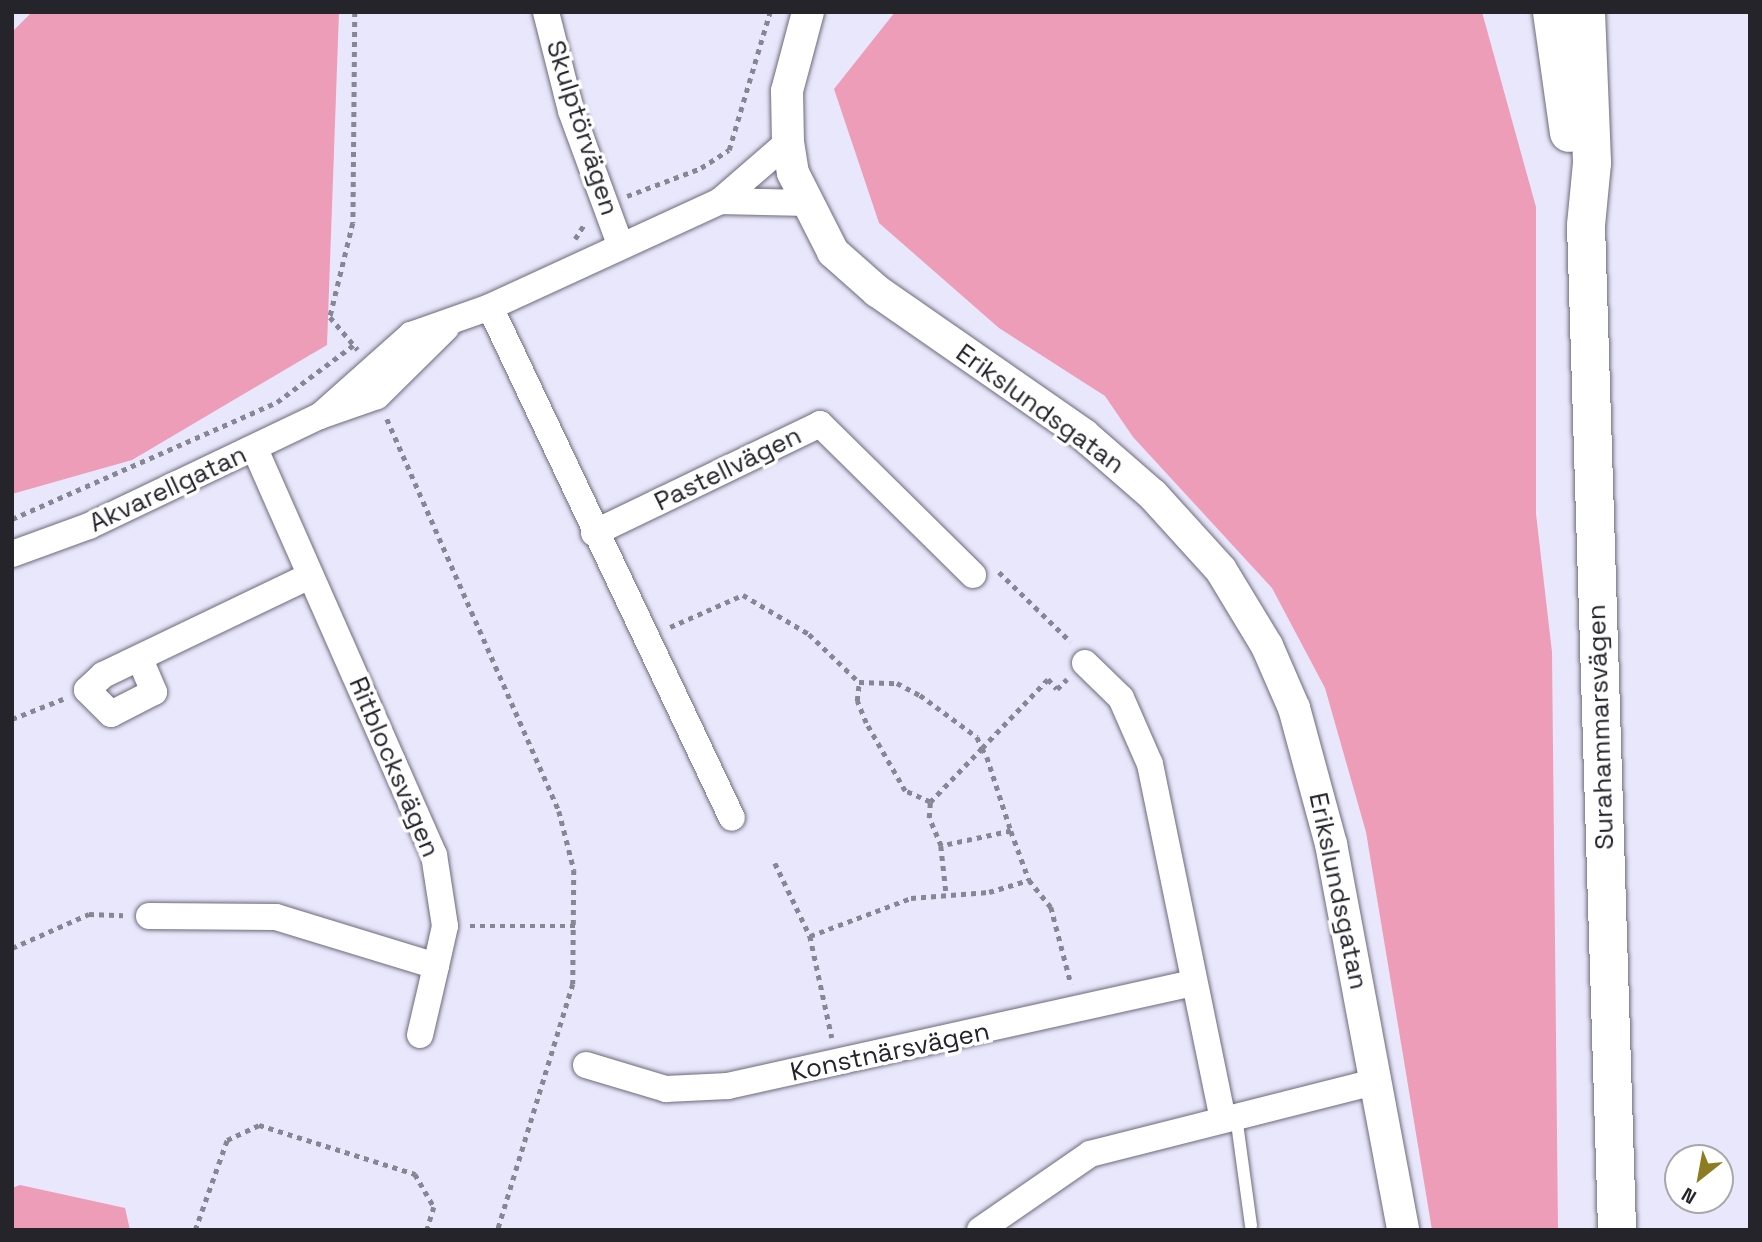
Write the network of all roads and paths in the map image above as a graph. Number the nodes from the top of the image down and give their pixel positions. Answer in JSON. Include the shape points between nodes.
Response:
{"nodes":[{"id":1,"x":355,"y":12,"type":"edge"},
{"id":2,"x":546,"y":12,"type":"edge"},
{"id":3,"x":770,"y":12,"type":"edge"},
{"id":4,"x":808,"y":12,"type":"edge"},
{"id":5,"x":1552,"y":12,"type":"edge"},
{"id":6,"x":1586,"y":12,"type":"edge"},
{"id":7,"x":788,"y":142,"type":"junction"},
{"id":8,"x":720,"y":201,"type":"junction"},
{"id":9,"x":806,"y":203,"type":"junction"},
{"id":10,"x":606,"y":207,"type":"junction"},
{"id":11,"x":1586,"y":225,"type":"junction"},
{"id":12,"x":620,"y":244,"type":"junction"},
{"id":13,"x":562,"y":246,"type":"dead end"},
{"id":14,"x":490,"y":307,"type":"junction"},
{"id":15,"x":449,"y":325,"type":"junction"},
{"id":16,"x":365,"y":339,"type":"dead end"},
{"id":17,"x":354,"y":345,"type":"junction"},
{"id":18,"x":366,"y":369,"type":"junction"},
{"id":19,"x":377,"y":396,"type":"junction"},
{"id":20,"x":320,"y":416,"type":"junction"},
{"id":21,"x":255,"y":450,"type":"junction"},
{"id":22,"x":12,"y":519,"type":"edge"},
{"id":23,"x":594,"y":533,"type":"junction"},
{"id":24,"x":12,"y":554,"type":"edge"},
{"id":25,"x":973,"y":575,"type":"joint"},
{"id":26,"x":310,"y":576,"type":"junction"},
{"id":27,"x":644,"y":640,"type":"junction"},
{"id":28,"x":140,"y":659,"type":"junction"},
{"id":29,"x":1085,"y":663,"type":"junction"},
{"id":30,"x":859,"y":682,"type":"junction"},
{"id":31,"x":87,"y":690,"type":"junction"},
{"id":32,"x":12,"y":719,"type":"edge"},
{"id":33,"x":982,"y":748,"type":"junction"},
{"id":34,"x":930,"y":802,"type":"junction"},
{"id":35,"x":732,"y":818,"type":"dead end"},
{"id":36,"x":1011,"y":831,"type":"junction"},
{"id":37,"x":941,"y":846,"type":"junction"},
{"id":38,"x":775,"y":863,"type":"dead end"},
{"id":39,"x":1029,"y":880,"type":"junction"},
{"id":40,"x":946,"y":891,"type":"junction"},
{"id":41,"x":149,"y":916,"type":"joint"},
{"id":42,"x":444,"y":926,"type":"junction"},
{"id":43,"x":577,"y":926,"type":"junction"},
{"id":44,"x":810,"y":936,"type":"junction"},
{"id":45,"x":12,"y":948,"type":"edge"},
{"id":46,"x":436,"y":966,"type":"junction"},
{"id":47,"x":1194,"y":983,"type":"junction"},
{"id":48,"x":1078,"y":1010,"type":"junction"},
{"id":49,"x":420,"y":1035,"type":"dead end"},
{"id":50,"x":837,"y":1064,"type":"junction"},
{"id":51,"x":586,"y":1065,"type":"dead end"},
{"id":52,"x":1376,"y":1082,"type":"junction"},
{"id":53,"x":1229,"y":1117,"type":"junction"},
{"id":54,"x":1251,"y":1226,"type":"dead end"},
{"id":55,"x":195,"y":1230,"type":"edge"},
{"id":56,"x":427,"y":1230,"type":"edge"},
{"id":57,"x":498,"y":1230,"type":"edge"},
{"id":58,"x":800,"y":1230,"type":"edge"},
{"id":59,"x":808,"y":1230,"type":"edge"},
{"id":60,"x":980,"y":1230,"type":"edge"},
{"id":61,"x":1403,"y":1230,"type":"edge"},
{"id":62,"x":1617,"y":1230,"type":"edge"}],
"edges":[{"from":1,"to":17,"type":"path","via":[[353,223],[330,317]]},
{"from":2,"to":10,"type":"street","name":"Skulptörvägen","via":[[571,111]]},
{"from":3,"to":10,"type":"path","via":[[729,150]]},
{"from":4,"to":7,"type":"street","name":"Erikslundsgatan","via":[[787,91]]},
{"from":5,"to":11,"type":"main road","name":"Surahammarsvägen"},
{"from":6,"to":11,"type":"main road","name":"Surahammarsvägen","via":[[1592,163]]},
{"from":7,"to":8,"type":"street","name":"Akvarellgatan"},
{"from":7,"to":9,"type":"street","name":"Erikslundsgatan"},
{"from":8,"to":9,"type":"street","name":"Akvarellgatan"},
{"from":8,"to":12,"type":"street","name":"Akvarellgatan"},
{"from":9,"to":52,"type":"street","name":"Erikslundsgatan","via":[[833,251],[877,291],[1084,435],[1153,495],[1244,604],[1294,708],[1313,772]]},
{"from":10,"to":12,"type":"street","name":"Skulptörvägen"},
{"from":10,"to":13,"type":"path"},
{"from":11,"to":62,"type":"main road","name":"Surahammarsvägen"},
{"from":12,"to":14,"type":"street","name":"Akvarellgatan"},
{"from":14,"to":15,"type":"street","name":"Akvarellgatan"},
{"from":14,"to":23,"type":"street"},
{"from":15,"to":18,"type":"street","name":"Akvarellgatan","via":[[411,335]]},
{"from":15,"to":19,"type":"street","name":"Akvarellgatan"},
{"from":16,"to":17,"type":"path"},
{"from":17,"to":18,"type":"path"},
{"from":17,"to":22,"type":"path","via":[[277,402]]},
{"from":18,"to":20,"type":"street","name":"Akvarellgatan"},
{"from":19,"to":20,"type":"street","name":"Akvarellgatan"},
{"from":19,"to":43,"type":"path","via":[[559,811],[574,870]]},
{"from":20,"to":21,"type":"street","name":"Akvarellgatan"},
{"from":21,"to":24,"type":"street","name":"Akvarellgatan"},
{"from":21,"to":26,"type":"street","name":"Ritblocksvägen"},
{"from":23,"to":25,"type":"street","name":"Pastellvägen","via":[[820,424]]},
{"from":23,"to":27,"type":"street"},
{"from":25,"to":29,"type":"path","via":[[992,565],[1082,653]]},
{"from":26,"to":28,"type":"street"},
{"from":26,"to":42,"type":"street","name":"Ritblocksvägen","via":[[434,855]]},
{"from":27,"to":30,"type":"path","via":[[743,595],[809,634]]},
{"from":27,"to":35,"type":"street"},
{"from":28,"to":31,"type":"street"},
{"from":28,"to":31,"type":"street","via":[[154,692],[111,714]]},
{"from":29,"to":33,"type":"path","via":[[1057,689],[1048,679]]},
{"from":29,"to":47,"type":"street","via":[[1121,698],[1150,764]]},
{"from":30,"to":33,"type":"path","via":[[897,683],[920,695],[977,737]]},
{"from":30,"to":34,"type":"path","via":[[857,701],[866,723],[905,791]]},
{"from":31,"to":32,"type":"path"},
{"from":33,"to":34,"type":"path"},
{"from":33,"to":36,"type":"path","via":[[1006,800]]},
{"from":34,"to":37,"type":"path","via":[[929,818]]},
{"from":36,"to":37,"type":"path"},
{"from":36,"to":39,"type":"path"},
{"from":37,"to":40,"type":"path"},
{"from":38,"to":44,"type":"path"},
{"from":39,"to":40,"type":"path","via":[[989,892]]},
{"from":39,"to":48,"type":"path","via":[[1051,907]]},
{"from":40,"to":44,"type":"path"},
{"from":41,"to":45,"type":"path","via":[[89,914]]},
{"from":41,"to":46,"type":"street","via":[[276,917]]},
{"from":42,"to":43,"type":"path"},
{"from":42,"to":46,"type":"street","name":"Ritblocksvägen"},
{"from":43,"to":57,"type":"path","via":[[573,984]]},
{"from":44,"to":50,"type":"path"},
{"from":46,"to":49,"type":"street","name":"Ritblocksvägen"},
{"from":47,"to":48,"type":"street","name":"Konstnärsvägen"},
{"from":47,"to":53,"type":"street"},
{"from":48,"to":50,"type":"street","name":"Konstnärsvägen"},
{"from":50,"to":51,"type":"street","name":"Konstnärsvägen","via":[[728,1086],[666,1089]]},
{"from":52,"to":53,"type":"street"},
{"from":52,"to":61,"type":"street","name":"Erikslundsgatan"},
{"from":53,"to":54,"type":"lane"},
{"from":53,"to":60,"type":"street","via":[[1090,1154]]},
{"from":55,"to":56,"type":"path","via":[[227,1140],[259,1125],[415,1174],[434,1207]]},
{"from":58,"to":59,"type":"path"}]}
